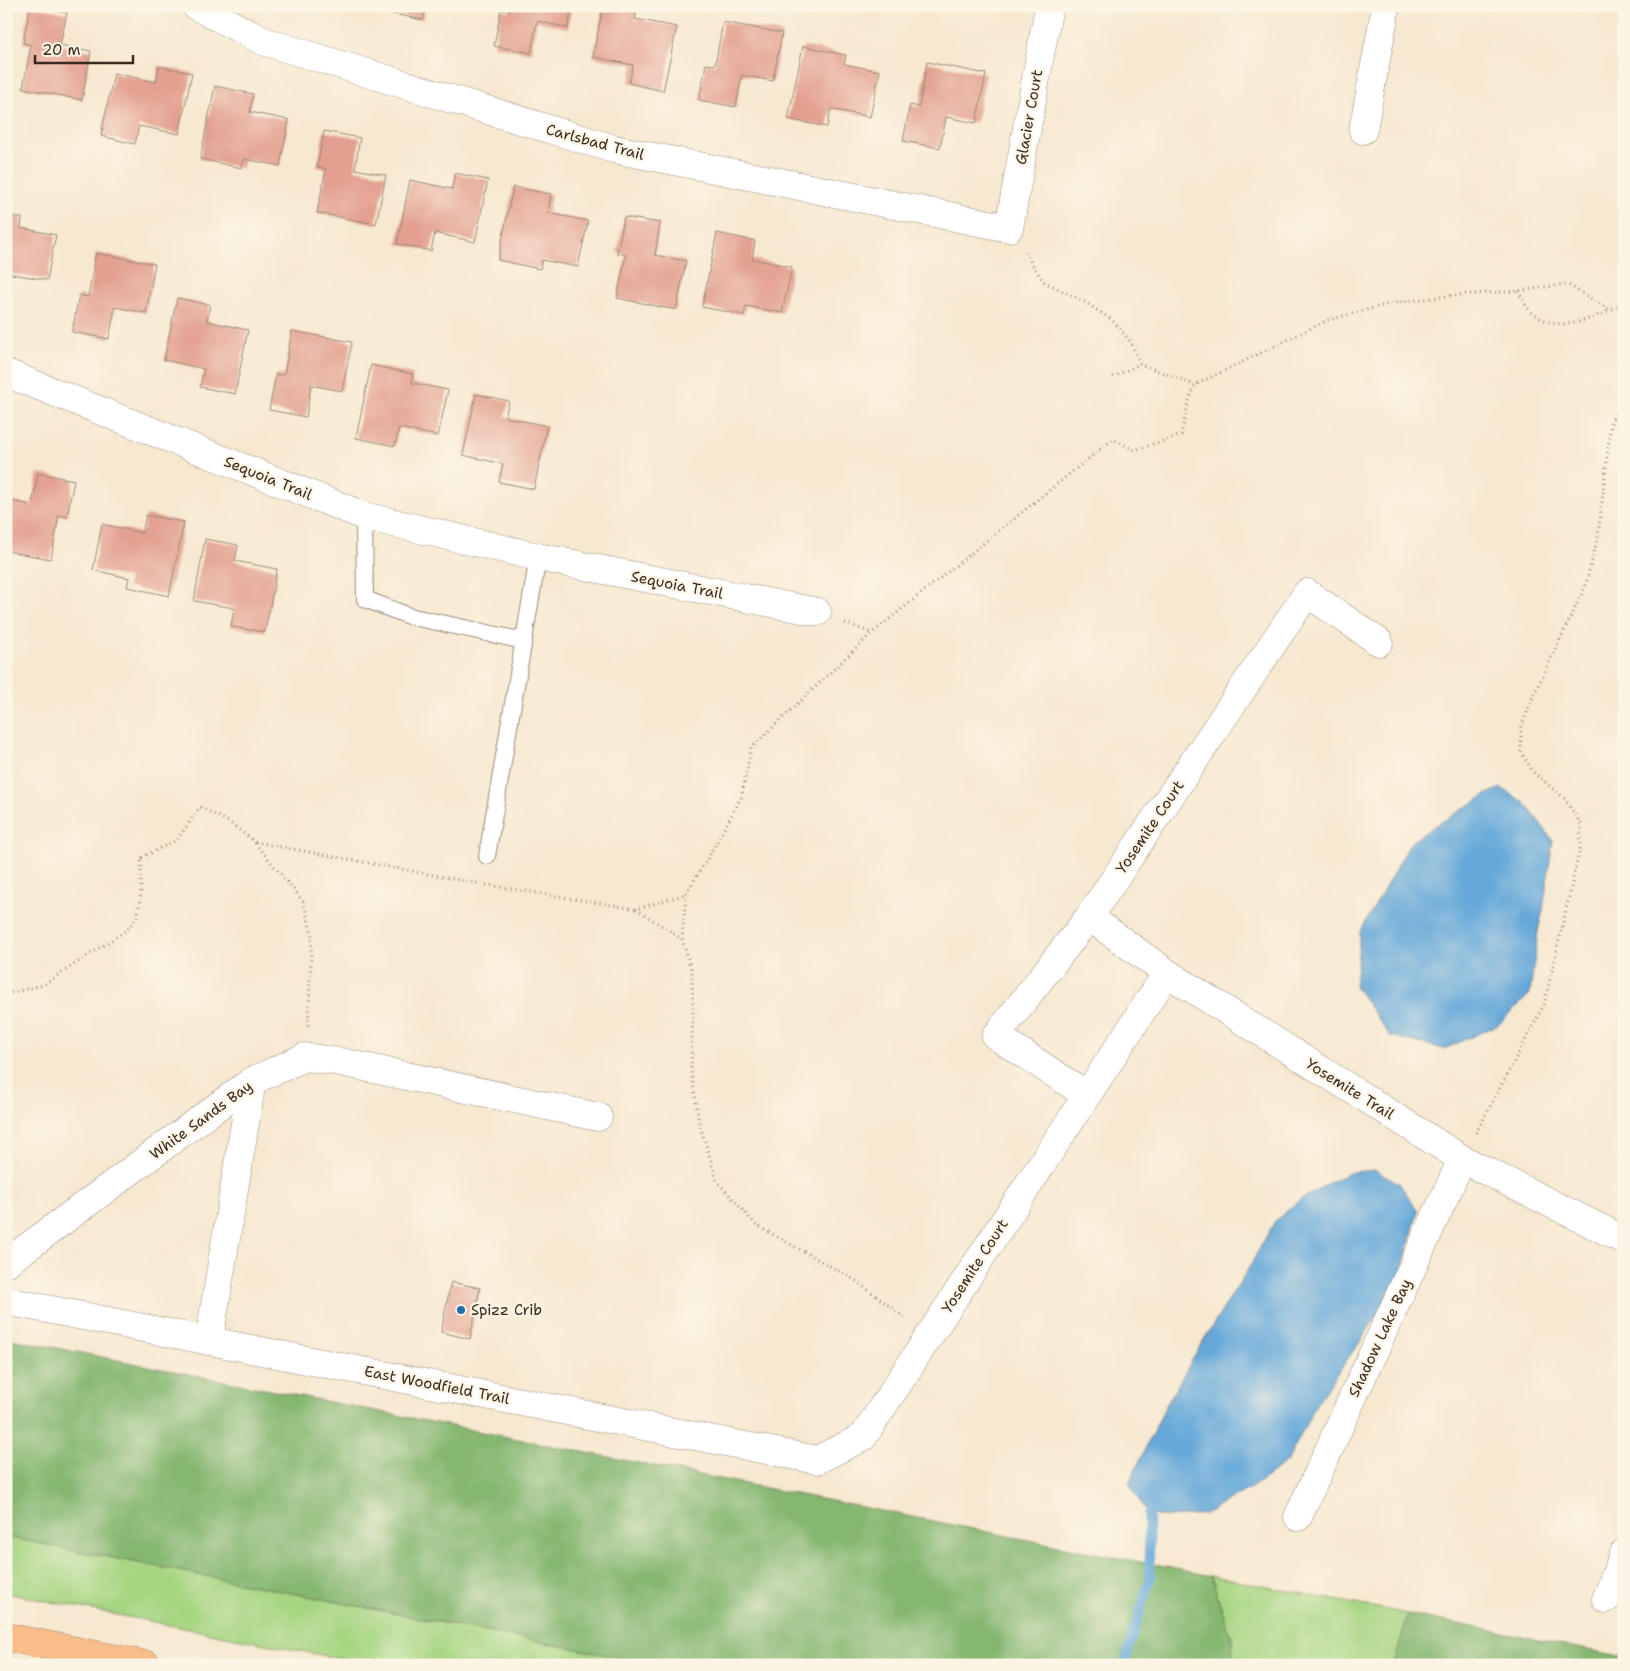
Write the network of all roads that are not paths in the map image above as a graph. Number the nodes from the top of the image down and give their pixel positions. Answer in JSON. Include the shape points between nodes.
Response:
{"nodes":[{"id":1,"x":196,"y":6,"type":"edge"},
{"id":2,"x":1049,"y":6,"type":"edge"},
{"id":3,"x":1386,"y":6,"type":"edge"},
{"id":4,"x":1363,"y":130,"type":"dead end"},
{"id":5,"x":1009,"y":228,"type":"joint"},
{"id":6,"x":6,"y":373,"type":"edge"},
{"id":7,"x":364,"y":516,"type":"junction"},
{"id":8,"x":538,"y":557,"type":"junction"},
{"id":9,"x":817,"y":612,"type":"dead end"},
{"id":10,"x":524,"y":640,"type":"junction"},
{"id":11,"x":1379,"y":642,"type":"dead end"},
{"id":12,"x":487,"y":856,"type":"dead end"},
{"id":13,"x":1089,"y":917,"type":"junction"},
{"id":14,"x":1167,"y":973,"type":"junction"},
{"id":15,"x":252,"y":1082,"type":"junction"},
{"id":16,"x":1087,"y":1095,"type":"junction"},
{"id":17,"x":598,"y":1117,"type":"dead end"},
{"id":18,"x":1462,"y":1159,"type":"junction"},
{"id":19,"x":1624,"y":1240,"type":"edge"},
{"id":20,"x":6,"y":1263,"type":"edge"},
{"id":21,"x":6,"y":1301,"type":"edge"},
{"id":22,"x":209,"y":1341,"type":"junction"},
{"id":23,"x":863,"y":1437,"type":"joint"},
{"id":24,"x":1298,"y":1517,"type":"dead end"},
{"id":25,"x":1624,"y":1553,"type":"edge"},
{"id":26,"x":1606,"y":1599,"type":"dead end"},
{"id":27,"x":6,"y":1637,"type":"edge"},
{"id":28,"x":146,"y":1665,"type":"edge"}],
"edges":[{"from":1,"to":5,"type":"street","name":"Carlsbad Trail","via":[[263,41],[614,149]]},
{"from":2,"to":5,"type":"street","name":"Glacier Court"},
{"from":3,"to":4,"type":"street"},
{"from":6,"to":7,"type":"street","name":"Sequoia Trail"},
{"from":7,"to":8,"type":"street","name":"Sequoia Trail"},
{"from":7,"to":10,"type":"lane","via":[[365,599],[409,616]]},
{"from":8,"to":9,"type":"street","name":"Sequoia Trail"},
{"from":8,"to":10,"type":"lane"},
{"from":10,"to":12,"type":"lane"},
{"from":11,"to":13,"type":"street","name":"Yosemite Court","via":[[1307,593]]},
{"from":13,"to":14,"type":"street","name":"Yosemite Trail"},
{"from":13,"to":16,"type":"street","name":"Yosemite Court","via":[[996,1036]]},
{"from":14,"to":16,"type":"street","name":"Yosemite Court"},
{"from":14,"to":18,"type":"street","name":"Yosemite Trail"},
{"from":15,"to":17,"type":"street","name":"White Sands Bay","via":[[305,1057]]},
{"from":15,"to":20,"type":"street","name":"White Sands Bay"},
{"from":15,"to":22,"type":"street"},
{"from":16,"to":23,"type":"street","name":"Yosemite Court"},
{"from":18,"to":19,"type":"street","name":"Yosemite Trail"},
{"from":18,"to":24,"type":"street","name":"Shadow Lake Bay"},
{"from":21,"to":22,"type":"street","name":"East Woodfield Trail"},
{"from":22,"to":23,"type":"street","name":"East Woodfield Trail","via":[[817,1460]]},
{"from":25,"to":26,"type":"street"},
{"from":27,"to":28,"type":"highway"}]}
